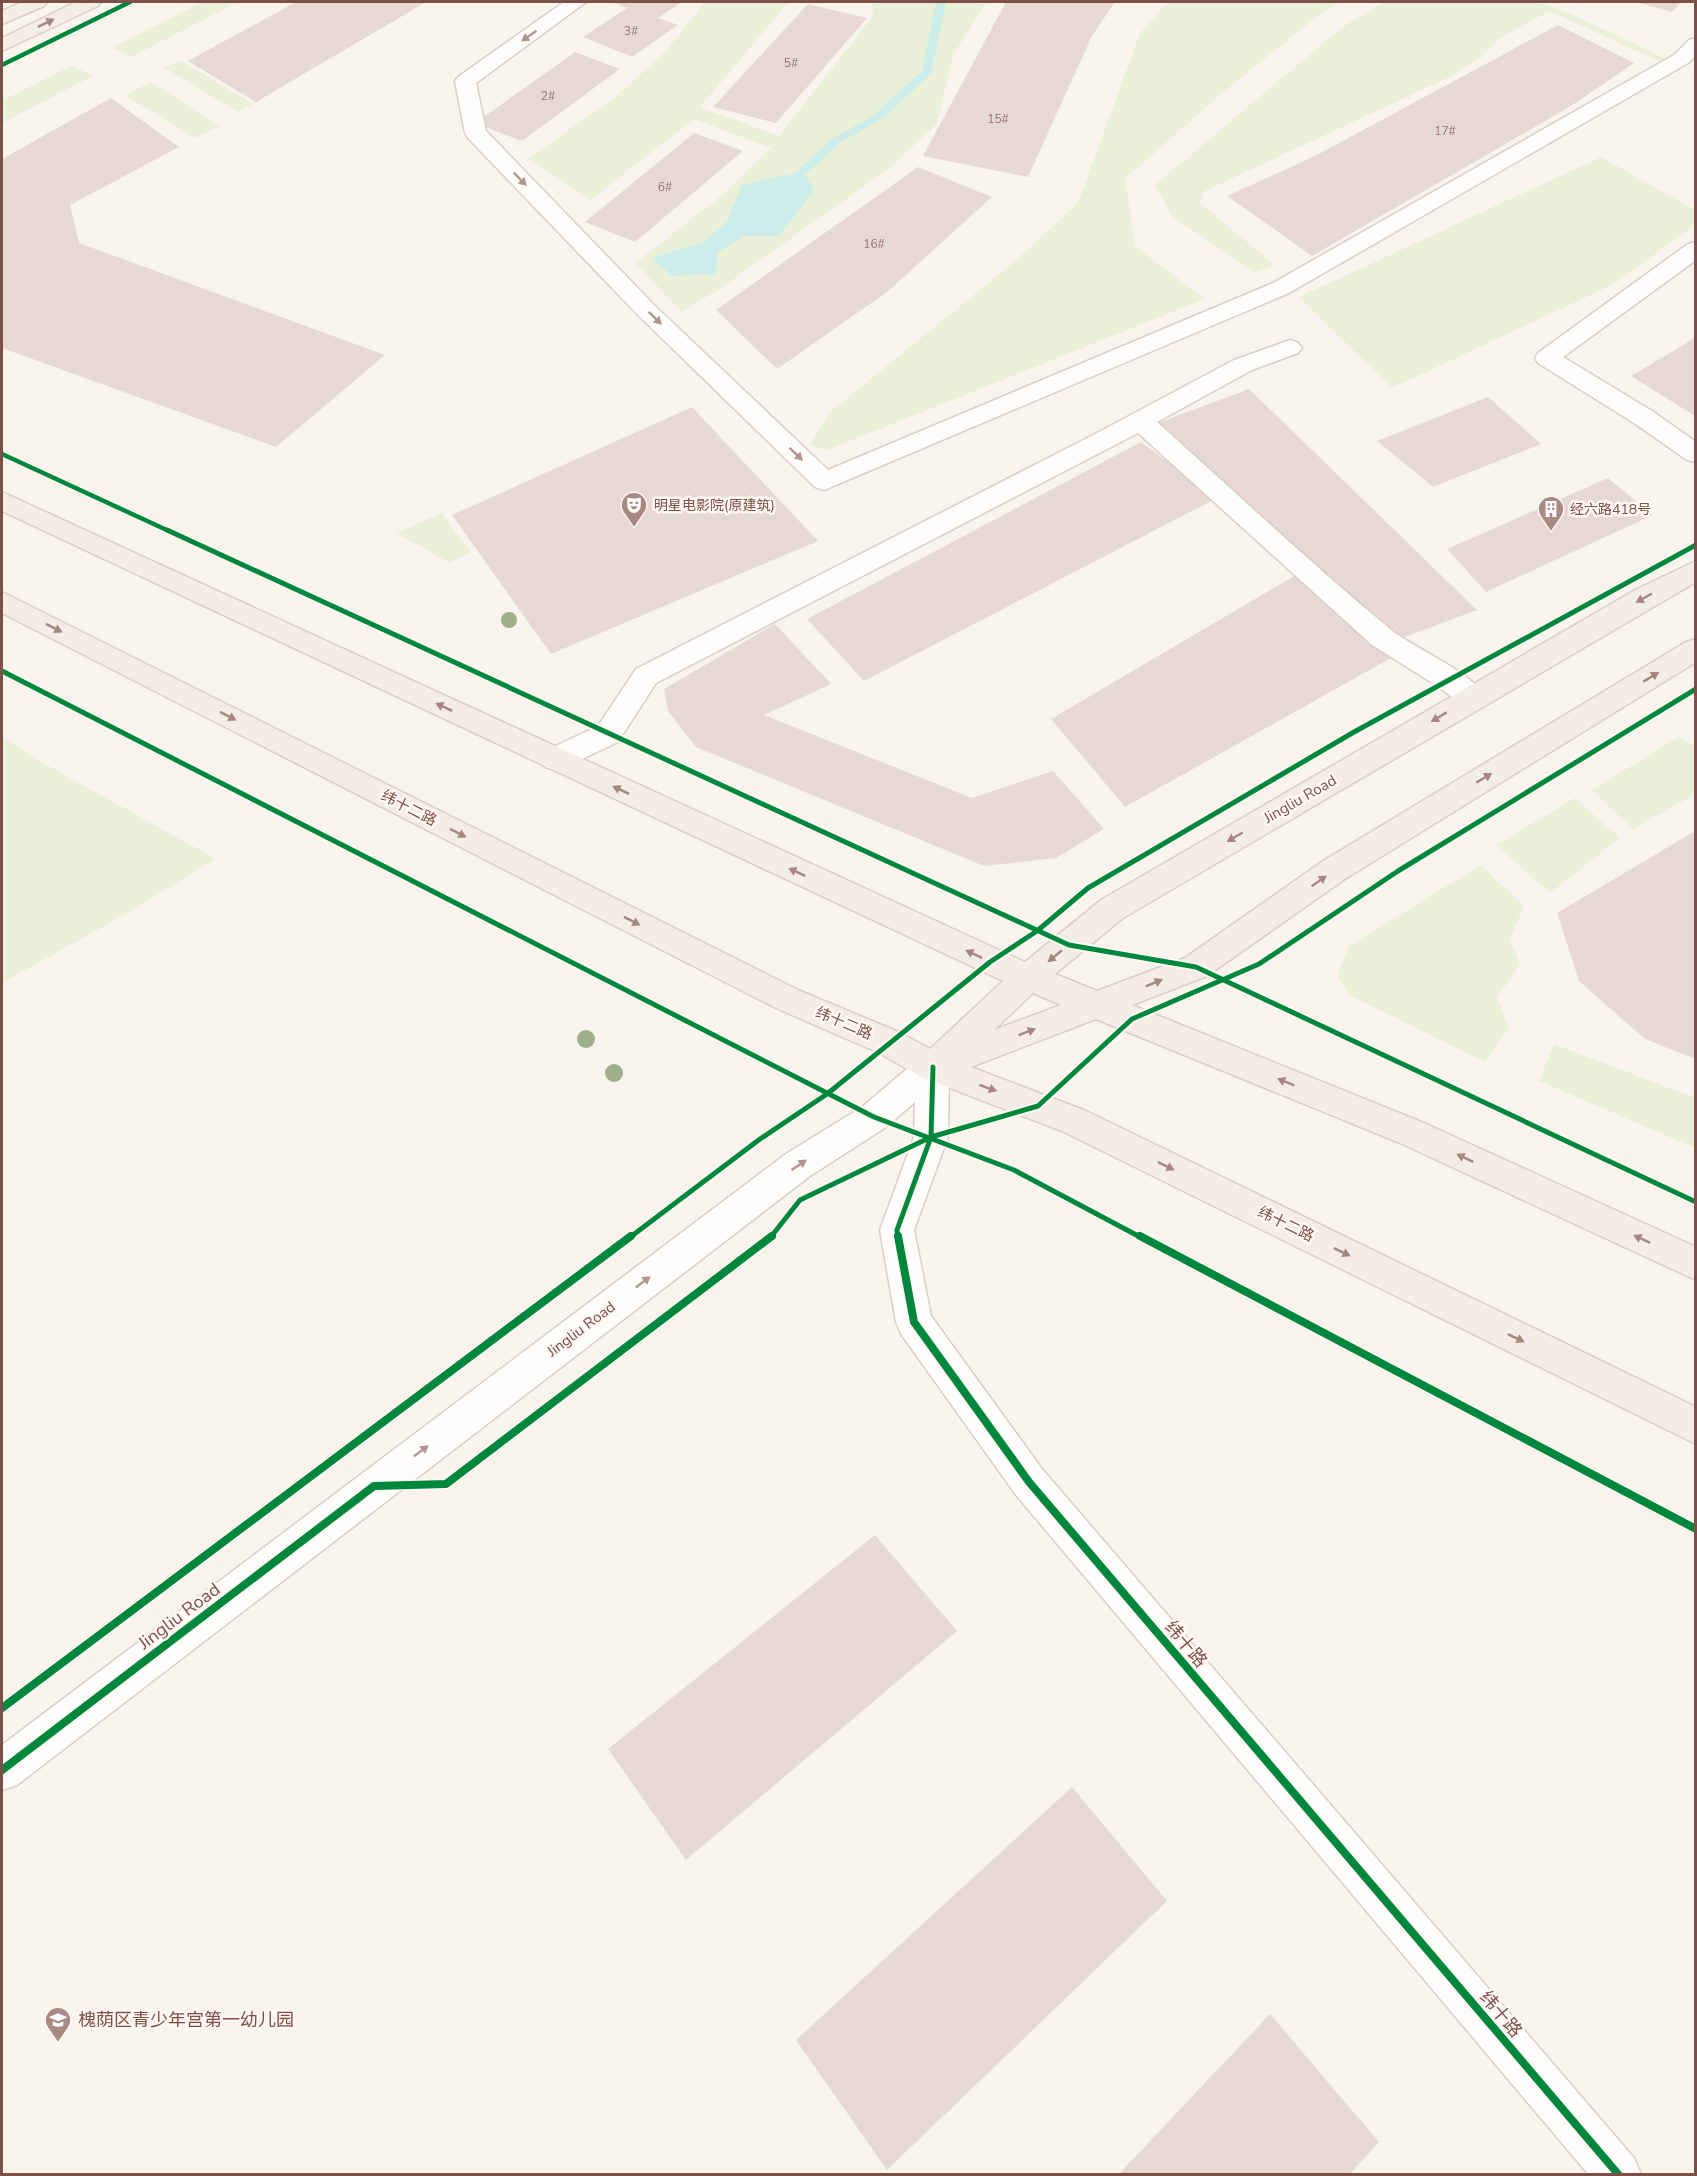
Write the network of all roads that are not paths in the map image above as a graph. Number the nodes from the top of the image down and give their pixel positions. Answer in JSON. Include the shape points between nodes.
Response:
{"nodes":[{"id":1,"x":37,"y":2,"type":"edge"},
{"id":2,"x":91,"y":2,"type":"edge"},
{"id":3,"x":576,"y":2,"type":"edge"},
{"id":4,"x":2,"y":18,"type":"edge"},
{"id":5,"x":1695,"y":44,"type":"edge"},
{"id":6,"x":2,"y":45,"type":"edge"},
{"id":7,"x":1695,"y":249,"type":"edge"},
{"id":8,"x":1290,"y":348,"type":"dead end"},
{"id":9,"x":1140,"y":421,"type":"junction"},
{"id":10,"x":1695,"y":454,"type":"edge"},
{"id":11,"x":2,"y":501,"type":"edge"},
{"id":12,"x":1695,"y":570,"type":"edge"},
{"id":13,"x":3,"y":604,"type":"edge"},
{"id":14,"x":1695,"y":649,"type":"edge"},
{"id":15,"x":1472,"y":698,"type":"junction"},
{"id":16,"x":555,"y":759,"type":"junction"},
{"id":17,"x":1028,"y":978,"type":"junction"},
{"id":18,"x":1099,"y":1005,"type":"junction"},
{"id":19,"x":933,"y":1067,"type":"junction"},
{"id":20,"x":1695,"y":1264,"type":"edge"},
{"id":21,"x":1695,"y":1426,"type":"edge"},
{"id":22,"x":2,"y":1770,"type":"edge"},
{"id":23,"x":1618,"y":2175,"type":"edge"}],
"edges":[{"from":1,"to":4,"type":"main road"},
{"from":6,"to":2,"type":"main road","one_way":true},
{"from":3,"to":5,"type":"street","one_way":true,"via":[[465,81],[476,133],[646,310],[824,481],[1281,288],[1681,59]]},
{"from":7,"to":10,"type":"street","via":[[1547,358]]},
{"from":8,"to":9,"type":"street","via":[[1243,365]]},
{"from":9,"to":15,"type":"street","via":[[1382,638]]},
{"from":9,"to":16,"type":"street","via":[[646,676],[608,734]]},
{"from":16,"to":11,"type":"main road","one_way":true},
{"from":12,"to":15,"type":"main road","name":"Jingliu Road","one_way":true},
{"from":13,"to":19,"type":"main road","name":"纬十二路","one_way":true,"via":[[787,999],[890,1043]]},
{"from":18,"to":14,"type":"main road","name":"Jingliu Road","one_way":true,"via":[[1196,967],[1334,870]]},
{"from":15,"to":17,"type":"main road","name":"Jingliu Road","one_way":true,"via":[[1112,909]]},
{"from":17,"to":16,"type":"main road","one_way":true},
{"from":17,"to":18,"type":"main road"},
{"from":17,"to":19,"type":"main road","name":"Jingliu Road"},
{"from":19,"to":18,"type":"main road","name":"Jingliu Road","one_way":true},
{"from":20,"to":18,"type":"main road","one_way":true,"via":[[1412,1133]]},
{"from":19,"to":21,"type":"main road","name":"纬十二路","one_way":true,"via":[[1074,1121]]},
{"from":22,"to":19,"type":"street","name":"Jingliu Road","one_way":true,"via":[[788,1172],[874,1117]]},
{"from":19,"to":23,"type":"street","name":"纬十路","via":[[931,1137],[897,1230],[914,1322],[1029,1482]]}]}
